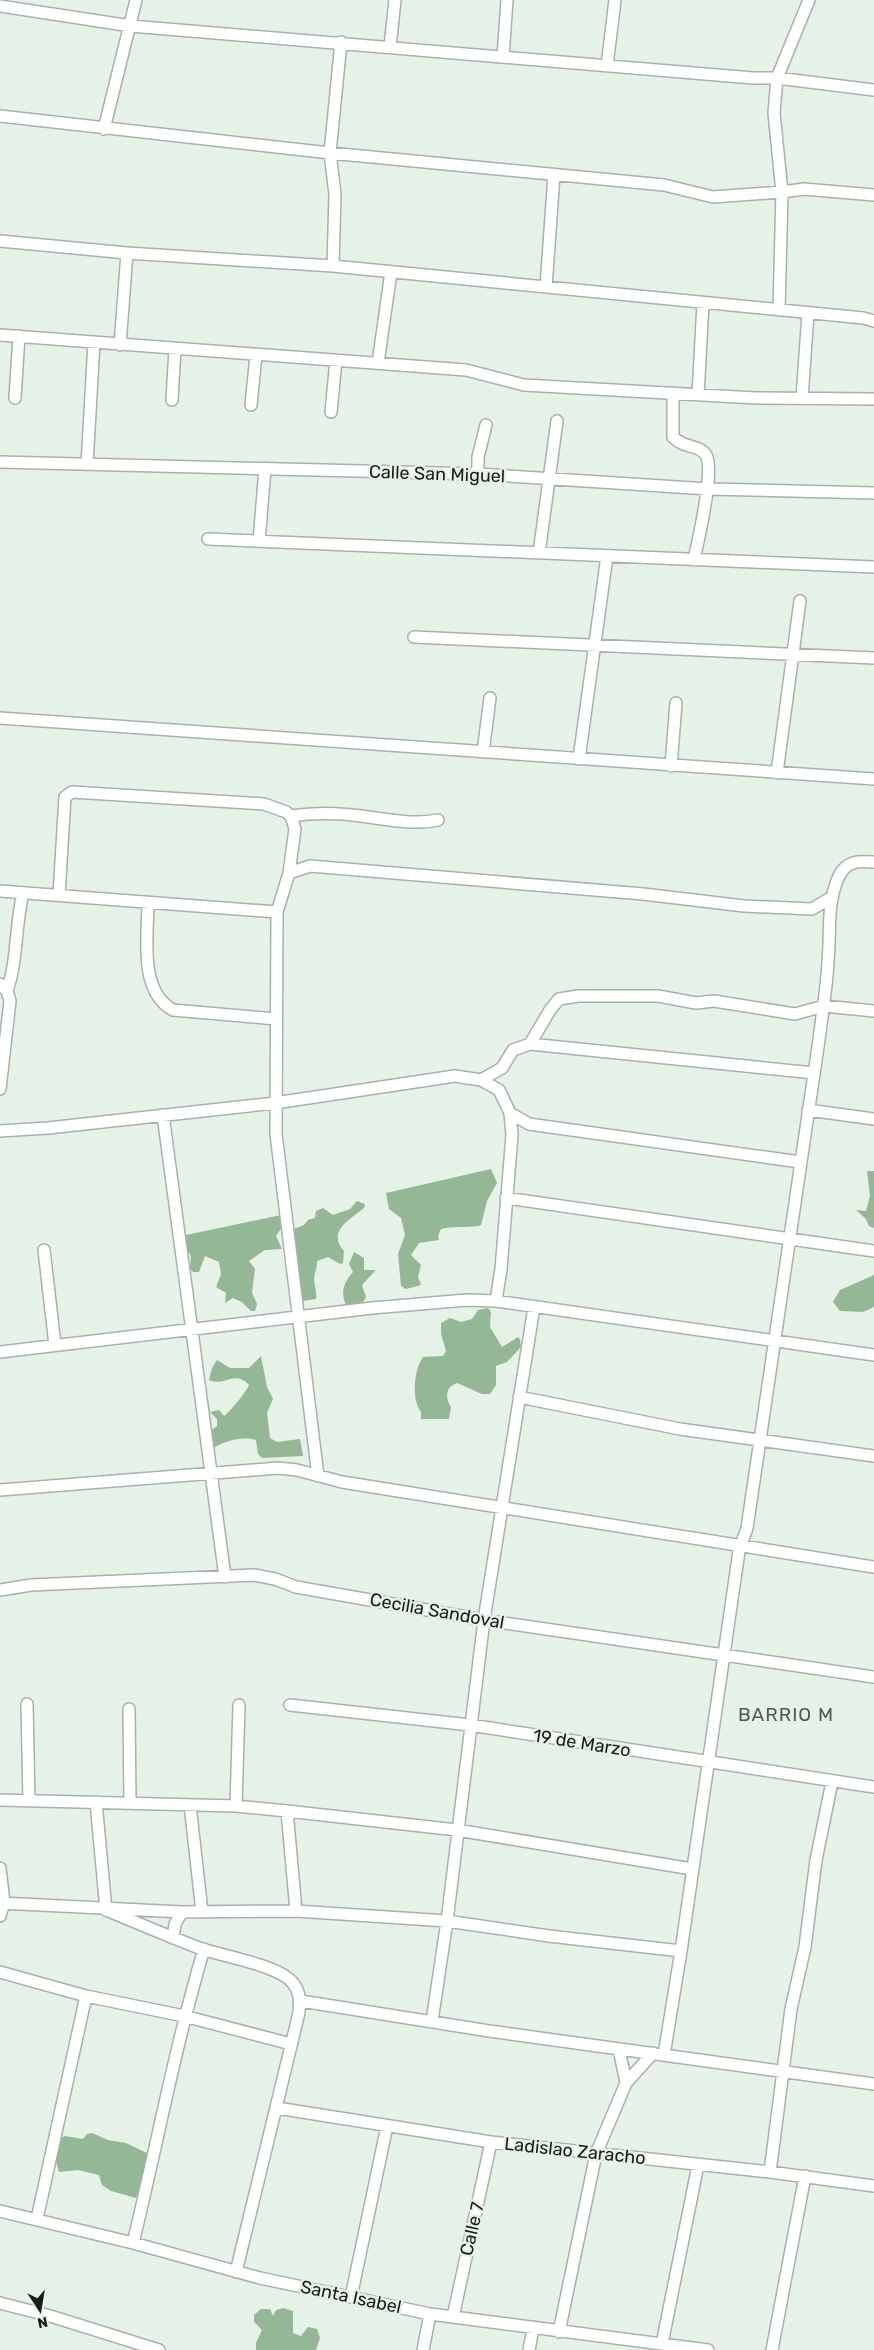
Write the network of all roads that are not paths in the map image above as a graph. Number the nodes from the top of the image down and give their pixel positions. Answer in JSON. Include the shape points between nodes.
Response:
{"nodes":[{"id":1,"x":136,"y":0,"type":"edge"},
{"id":2,"x":396,"y":0,"type":"edge"},
{"id":3,"x":507,"y":0,"type":"edge"},
{"id":4,"x":615,"y":0,"type":"edge"},
{"id":5,"x":809,"y":0,"type":"edge"},
{"id":6,"x":0,"y":6,"type":"edge"},
{"id":7,"x":131,"y":26,"type":"junction"},
{"id":8,"x":341,"y":42,"type":"junction"},
{"id":9,"x":390,"y":47,"type":"junction"},
{"id":10,"x":503,"y":57,"type":"junction"},
{"id":11,"x":607,"y":66,"type":"junction"},
{"id":12,"x":777,"y":78,"type":"junction"},
{"id":13,"x":874,"y":90,"type":"edge"},
{"id":14,"x":0,"y":116,"type":"edge"},
{"id":15,"x":104,"y":129,"type":"junction"},
{"id":16,"x":330,"y":153,"type":"junction"},
{"id":17,"x":554,"y":175,"type":"junction"},
{"id":18,"x":782,"y":192,"type":"junction"},
{"id":19,"x":874,"y":195,"type":"edge"},
{"id":20,"x":0,"y":241,"type":"edge"},
{"id":21,"x":127,"y":253,"type":"junction"},
{"id":22,"x":333,"y":266,"type":"junction"},
{"id":23,"x":391,"y":272,"type":"junction"},
{"id":24,"x":546,"y":287,"type":"junction"},
{"id":25,"x":703,"y":303,"type":"junction"},
{"id":26,"x":779,"y":310,"type":"junction"},
{"id":27,"x":808,"y":313,"type":"junction"},
{"id":28,"x":874,"y":321,"type":"edge"},
{"id":29,"x":0,"y":335,"type":"edge"},
{"id":30,"x":19,"y":336,"type":"junction"},
{"id":31,"x":94,"y":343,"type":"junction"},
{"id":32,"x":120,"y":345,"type":"junction"},
{"id":33,"x":174,"y":349,"type":"junction"},
{"id":34,"x":256,"y":355,"type":"junction"},
{"id":35,"x":336,"y":360,"type":"junction"},
{"id":36,"x":378,"y":363,"type":"junction"},
{"id":37,"x":673,"y":393,"type":"junction"},
{"id":38,"x":698,"y":394,"type":"junction"},
{"id":39,"x":15,"y":398,"type":"dead end"},
{"id":40,"x":802,"y":398,"type":"junction"},
{"id":41,"x":874,"y":399,"type":"edge"},
{"id":42,"x":172,"y":400,"type":"dead end"},
{"id":43,"x":251,"y":405,"type":"dead end"},
{"id":44,"x":331,"y":412,"type":"dead end"},
{"id":45,"x":557,"y":421,"type":"dead end"},
{"id":46,"x":486,"y":425,"type":"dead end"},
{"id":47,"x":0,"y":462,"type":"edge"},
{"id":48,"x":87,"y":464,"type":"junction"},
{"id":49,"x":265,"y":469,"type":"junction"},
{"id":50,"x":478,"y":474,"type":"junction"},
{"id":51,"x":549,"y":479,"type":"junction"},
{"id":52,"x":708,"y":489,"type":"junction"},
{"id":53,"x":874,"y":493,"type":"edge"},
{"id":54,"x":208,"y":539,"type":"dead end"},
{"id":55,"x":259,"y":541,"type":"junction"},
{"id":56,"x":539,"y":553,"type":"junction"},
{"id":57,"x":606,"y":556,"type":"junction"},
{"id":58,"x":694,"y":560,"type":"junction"},
{"id":59,"x":874,"y":568,"type":"edge"},
{"id":60,"x":800,"y":601,"type":"dead end"},
{"id":61,"x":414,"y":637,"type":"dead end"},
{"id":62,"x":595,"y":646,"type":"junction"},
{"id":63,"x":792,"y":656,"type":"junction"},
{"id":64,"x":874,"y":658,"type":"edge"},
{"id":65,"x":490,"y":698,"type":"dead end"},
{"id":66,"x":676,"y":704,"type":"dead end"},
{"id":67,"x":0,"y":718,"type":"edge"},
{"id":68,"x":482,"y":752,"type":"junction"},
{"id":69,"x":579,"y":759,"type":"junction"},
{"id":70,"x":671,"y":766,"type":"junction"},
{"id":71,"x":776,"y":773,"type":"junction"},
{"id":72,"x":874,"y":779,"type":"edge"},
{"id":73,"x":291,"y":816,"type":"junction"},
{"id":74,"x":438,"y":820,"type":"dead end"},
{"id":75,"x":293,"y":854,"type":"junction"},
{"id":76,"x":874,"y":862,"type":"edge"},
{"id":77,"x":310,"y":866,"type":"junction"},
{"id":78,"x":289,"y":873,"type":"junction"},
{"id":79,"x":0,"y":891,"type":"edge"},
{"id":80,"x":23,"y":892,"type":"junction"},
{"id":81,"x":59,"y":895,"type":"junction"},
{"id":82,"x":832,"y":897,"type":"junction"},
{"id":83,"x":148,"y":902,"type":"junction"},
{"id":84,"x":812,"y":909,"type":"junction"},
{"id":85,"x":277,"y":912,"type":"junction"},
{"id":86,"x":828,"y":929,"type":"junction"},
{"id":87,"x":4,"y":988,"type":"edge"},
{"id":88,"x":824,"y":1006,"type":"junction"},
{"id":89,"x":874,"y":1011,"type":"edge"},
{"id":90,"x":276,"y":1019,"type":"junction"},
{"id":91,"x":530,"y":1044,"type":"junction"},
{"id":92,"x":814,"y":1073,"type":"junction"},
{"id":93,"x":481,"y":1080,"type":"junction"},
{"id":94,"x":0,"y":1090,"type":"edge"},
{"id":95,"x":275,"y":1103,"type":"junction"},
{"id":96,"x":808,"y":1110,"type":"junction"},
{"id":97,"x":510,"y":1113,"type":"junction"},
{"id":98,"x":163,"y":1115,"type":"junction"},
{"id":99,"x":874,"y":1119,"type":"edge"},
{"id":100,"x":1,"y":1128,"type":"edge"},
{"id":101,"x":800,"y":1162,"type":"junction"},
{"id":102,"x":506,"y":1198,"type":"junction"},
{"id":103,"x":789,"y":1240,"type":"junction"},
{"id":104,"x":44,"y":1250,"type":"dead end"},
{"id":105,"x":874,"y":1251,"type":"edge"},
{"id":106,"x":496,"y":1301,"type":"junction"},
{"id":107,"x":534,"y":1307,"type":"junction"},
{"id":108,"x":299,"y":1319,"type":"junction"},
{"id":109,"x":193,"y":1331,"type":"junction"},
{"id":110,"x":773,"y":1341,"type":"junction"},
{"id":111,"x":55,"y":1345,"type":"junction"},
{"id":112,"x":0,"y":1352,"type":"edge"},
{"id":113,"x":874,"y":1355,"type":"edge"},
{"id":114,"x":519,"y":1397,"type":"junction"},
{"id":115,"x":759,"y":1441,"type":"junction"},
{"id":116,"x":874,"y":1456,"type":"edge"},
{"id":117,"x":212,"y":1473,"type":"junction"},
{"id":118,"x":318,"y":1476,"type":"junction"},
{"id":119,"x":0,"y":1490,"type":"edge"},
{"id":120,"x":501,"y":1509,"type":"junction"},
{"id":121,"x":740,"y":1547,"type":"junction"},
{"id":122,"x":874,"y":1567,"type":"edge"},
{"id":123,"x":225,"y":1577,"type":"junction"},
{"id":124,"x":0,"y":1590,"type":"edge"},
{"id":125,"x":484,"y":1620,"type":"junction"},
{"id":126,"x":724,"y":1654,"type":"junction"},
{"id":127,"x":874,"y":1677,"type":"edge"},
{"id":128,"x":28,"y":1704,"type":"dead end"},
{"id":129,"x":239,"y":1705,"type":"dead end"},
{"id":130,"x":290,"y":1705,"type":"dead end"},
{"id":131,"x":129,"y":1709,"type":"dead end"},
{"id":132,"x":470,"y":1725,"type":"junction"},
{"id":133,"x":707,"y":1762,"type":"junction"},
{"id":134,"x":832,"y":1782,"type":"junction"},
{"id":135,"x":874,"y":1787,"type":"edge"},
{"id":136,"x":0,"y":1800,"type":"edge"},
{"id":137,"x":28,"y":1800,"type":"junction"},
{"id":138,"x":96,"y":1802,"type":"junction"},
{"id":139,"x":130,"y":1803,"type":"junction"},
{"id":140,"x":190,"y":1805,"type":"junction"},
{"id":141,"x":236,"y":1806,"type":"junction"},
{"id":142,"x":286,"y":1810,"type":"junction"},
{"id":143,"x":456,"y":1830,"type":"junction"},
{"id":144,"x":0,"y":1868,"type":"edge"},
{"id":145,"x":692,"y":1869,"type":"junction"},
{"id":146,"x":2,"y":1903,"type":"edge"},
{"id":147,"x":106,"y":1910,"type":"junction"},
{"id":148,"x":296,"y":1911,"type":"junction"},
{"id":149,"x":182,"y":1912,"type":"junction"},
{"id":150,"x":202,"y":1912,"type":"junction"},
{"id":151,"x":0,"y":1916,"type":"edge"},
{"id":152,"x":447,"y":1921,"type":"junction"},
{"id":153,"x":173,"y":1938,"type":"junction"},
{"id":154,"x":204,"y":1949,"type":"junction"},
{"id":155,"x":681,"y":1951,"type":"junction"},
{"id":156,"x":0,"y":1972,"type":"edge"},
{"id":157,"x":86,"y":1996,"type":"junction"},
{"id":158,"x":301,"y":2001,"type":"junction"},
{"id":159,"x":184,"y":2016,"type":"junction"},
{"id":160,"x":432,"y":2021,"type":"junction"},
{"id":161,"x":291,"y":2044,"type":"junction"},
{"id":162,"x":619,"y":2049,"type":"junction"},
{"id":163,"x":659,"y":2054,"type":"junction"},
{"id":164,"x":784,"y":2072,"type":"junction"},
{"id":165,"x":626,"y":2083,"type":"junction"},
{"id":166,"x":874,"y":2084,"type":"edge"},
{"id":167,"x":277,"y":2108,"type":"junction"},
{"id":168,"x":387,"y":2126,"type":"junction"},
{"id":169,"x":491,"y":2142,"type":"junction"},
{"id":170,"x":596,"y":2154,"type":"junction"},
{"id":171,"x":698,"y":2165,"type":"junction"},
{"id":172,"x":770,"y":2172,"type":"junction"},
{"id":173,"x":805,"y":2176,"type":"junction"},
{"id":174,"x":874,"y":2186,"type":"edge"},
{"id":175,"x":0,"y":2211,"type":"edge"},
{"id":176,"x":37,"y":2219,"type":"junction"},
{"id":177,"x":133,"y":2243,"type":"junction"},
{"id":178,"x":236,"y":2272,"type":"junction"},
{"id":179,"x":351,"y":2297,"type":"junction"},
{"id":180,"x":0,"y":2303,"type":"edge"},
{"id":181,"x":430,"y":2314,"type":"junction"},
{"id":182,"x":452,"y":2317,"type":"junction"},
{"id":183,"x":533,"y":2328,"type":"junction"},
{"id":184,"x":558,"y":2332,"type":"junction"},
{"id":185,"x":662,"y":2344,"type":"junction"},
{"id":186,"x":638,"y":2346,"type":"edge"},
{"id":187,"x":159,"y":2350,"type":"edge"},
{"id":188,"x":423,"y":2350,"type":"edge"},
{"id":189,"x":529,"y":2350,"type":"edge"},
{"id":190,"x":708,"y":2350,"type":"edge"},
{"id":191,"x":772,"y":2350,"type":"edge"}],
"edges":[{"from":1,"to":7,"type":"street"},
{"from":2,"to":9,"type":"street"},
{"from":3,"to":10,"type":"street"},
{"from":4,"to":11,"type":"street"},
{"from":5,"to":12,"type":"street"},
{"from":6,"to":7,"type":"street"},
{"from":7,"to":8,"type":"street"},
{"from":7,"to":15,"type":"street"},
{"from":8,"to":9,"type":"street"},
{"from":8,"to":16,"type":"street"},
{"from":9,"to":10,"type":"street"},
{"from":10,"to":11,"type":"street"},
{"from":11,"to":12,"type":"street"},
{"from":12,"to":13,"type":"street"},
{"from":12,"to":18,"type":"street","via":[[774,113]]},
{"from":14,"to":15,"type":"street"},
{"from":15,"to":16,"type":"street"},
{"from":16,"to":17,"type":"street"},
{"from":16,"to":22,"type":"street","via":[[335,194]]},
{"from":17,"to":18,"type":"street","via":[[664,186],[713,197]]},
{"from":17,"to":24,"type":"street"},
{"from":18,"to":19,"type":"street","via":[[804,189]]},
{"from":18,"to":26,"type":"street"},
{"from":20,"to":21,"type":"street"},
{"from":21,"to":22,"type":"street"},
{"from":21,"to":32,"type":"street"},
{"from":22,"to":23,"type":"street"},
{"from":23,"to":24,"type":"street"},
{"from":23,"to":36,"type":"street"},
{"from":24,"to":25,"type":"street"},
{"from":25,"to":26,"type":"street"},
{"from":25,"to":38,"type":"street"},
{"from":26,"to":27,"type":"street"},
{"from":27,"to":28,"type":"street"},
{"from":27,"to":40,"type":"street"},
{"from":29,"to":30,"type":"street"},
{"from":30,"to":31,"type":"street"},
{"from":30,"to":39,"type":"street"},
{"from":31,"to":32,"type":"street"},
{"from":31,"to":48,"type":"street"},
{"from":32,"to":33,"type":"street"},
{"from":33,"to":34,"type":"street"},
{"from":33,"to":42,"type":"street"},
{"from":34,"to":35,"type":"street"},
{"from":34,"to":43,"type":"street"},
{"from":35,"to":36,"type":"street"},
{"from":35,"to":44,"type":"street"},
{"from":36,"to":37,"type":"street","via":[[466,370],[524,385]]},
{"from":37,"to":38,"type":"street"},
{"from":37,"to":52,"type":"street","via":[[673,437],[680,444],[700,448],[707,456]]},
{"from":38,"to":40,"type":"street"},
{"from":40,"to":41,"type":"street"},
{"from":45,"to":51,"type":"street"},
{"from":46,"to":50,"type":"street","via":[[478,457]]},
{"from":47,"to":48,"type":"street","name":"Calle San Miguel"},
{"from":48,"to":49,"type":"street","name":"Calle San Miguel"},
{"from":49,"to":50,"type":"street","name":"Calle San Miguel"},
{"from":49,"to":55,"type":"street"},
{"from":50,"to":51,"type":"street","name":"Calle San Miguel"},
{"from":51,"to":52,"type":"street","name":"Calle San Miguel"},
{"from":51,"to":56,"type":"street"},
{"from":52,"to":53,"type":"street","name":"Calle San Miguel"},
{"from":52,"to":58,"type":"street"},
{"from":54,"to":55,"type":"street"},
{"from":55,"to":56,"type":"street"},
{"from":56,"to":57,"type":"street"},
{"from":57,"to":58,"type":"street"},
{"from":57,"to":62,"type":"street"},
{"from":58,"to":59,"type":"street"},
{"from":60,"to":63,"type":"street"},
{"from":61,"to":62,"type":"street"},
{"from":62,"to":63,"type":"street"},
{"from":62,"to":69,"type":"street"},
{"from":63,"to":64,"type":"street"},
{"from":63,"to":71,"type":"street"},
{"from":65,"to":68,"type":"street"},
{"from":66,"to":70,"type":"street"},
{"from":67,"to":68,"type":"street"},
{"from":68,"to":69,"type":"street"},
{"from":69,"to":70,"type":"street"},
{"from":70,"to":71,"type":"street"},
{"from":71,"to":72,"type":"street"},
{"from":73,"to":74,"type":"street","via":[[311,812],[423,824]]},
{"from":73,"to":75,"type":"street","via":[[295,829]]},
{"from":73,"to":81,"type":"street","via":[[264,804],[72,792],[65,796]]},
{"from":75,"to":77,"type":"street"},
{"from":75,"to":78,"type":"street"},
{"from":76,"to":82,"type":"street","via":[[848,864],[838,877]]},
{"from":77,"to":78,"type":"street"},
{"from":77,"to":84,"type":"street","via":[[643,894],[744,906]]},
{"from":78,"to":85,"type":"street"},
{"from":79,"to":80,"type":"street"},
{"from":80,"to":81,"type":"street"},
{"from":80,"to":87,"type":"street","via":[[17,921],[14,969]]},
{"from":81,"to":83,"type":"street"},
{"from":82,"to":84,"type":"street"},
{"from":82,"to":86,"type":"street"},
{"from":83,"to":85,"type":"street"},
{"from":83,"to":90,"type":"street","via":[[149,972],[165,1006],[173,1010]]},
{"from":84,"to":86,"type":"street"},
{"from":85,"to":90,"type":"street"},
{"from":86,"to":88,"type":"street","via":[[829,960]]},
{"from":87,"to":94,"type":"street","via":[[10,1001]]},
{"from":88,"to":89,"type":"street"},
{"from":88,"to":91,"type":"street","via":[[795,1014],[714,1000],[696,1003],[658,996],[578,996],[559,999]]},
{"from":88,"to":92,"type":"street"},
{"from":90,"to":95,"type":"street"},
{"from":91,"to":92,"type":"street"},
{"from":91,"to":93,"type":"street","via":[[513,1050],[502,1068]]},
{"from":92,"to":96,"type":"street"},
{"from":93,"to":95,"type":"street","via":[[455,1076]]},
{"from":93,"to":97,"type":"street","via":[[498,1090]]},
{"from":95,"to":98,"type":"street"},
{"from":95,"to":108,"type":"street"},
{"from":96,"to":99,"type":"street"},
{"from":96,"to":101,"type":"street"},
{"from":97,"to":101,"type":"street","via":[[529,1124]]},
{"from":97,"to":102,"type":"street","via":[[512,1135]]},
{"from":98,"to":100,"type":"street","via":[[48,1128]]},
{"from":98,"to":109,"type":"street"},
{"from":101,"to":103,"type":"street"},
{"from":102,"to":103,"type":"street"},
{"from":102,"to":106,"type":"street"},
{"from":103,"to":105,"type":"street"},
{"from":103,"to":110,"type":"street"},
{"from":104,"to":111,"type":"street"},
{"from":106,"to":107,"type":"street"},
{"from":106,"to":108,"type":"street","via":[[467,1300],[372,1308]]},
{"from":107,"to":110,"type":"street"},
{"from":107,"to":114,"type":"street"},
{"from":108,"to":109,"type":"street"},
{"from":108,"to":118,"type":"street"},
{"from":109,"to":111,"type":"street"},
{"from":109,"to":117,"type":"street"},
{"from":110,"to":113,"type":"street"},
{"from":110,"to":115,"type":"street"},
{"from":111,"to":112,"type":"street"},
{"from":114,"to":115,"type":"street"},
{"from":114,"to":120,"type":"street"},
{"from":115,"to":116,"type":"street"},
{"from":115,"to":121,"type":"street","via":[[747,1528]]},
{"from":117,"to":118,"type":"street","via":[[278,1468]]},
{"from":117,"to":119,"type":"street"},
{"from":117,"to":123,"type":"street"},
{"from":118,"to":120,"type":"street"},
{"from":120,"to":121,"type":"street"},
{"from":120,"to":125,"type":"street"},
{"from":121,"to":122,"type":"street"},
{"from":121,"to":126,"type":"street"},
{"from":123,"to":124,"type":"street","name":"Cecilia Sandoval"},
{"from":123,"to":125,"type":"street","name":"Cecilia Sandoval","via":[[254,1575],[296,1587]]},
{"from":125,"to":126,"type":"street","name":"Cecilia Sandoval"},
{"from":125,"to":132,"type":"street"},
{"from":126,"to":127,"type":"street","name":"Cecilia Sandoval"},
{"from":126,"to":133,"type":"street"},
{"from":128,"to":137,"type":"street"},
{"from":129,"to":141,"type":"street"},
{"from":130,"to":132,"type":"street","name":"19 de Marzo"},
{"from":131,"to":139,"type":"street"},
{"from":132,"to":133,"type":"street","name":"19 de Marzo"},
{"from":132,"to":143,"type":"street"},
{"from":133,"to":134,"type":"street","name":"19 de Marzo"},
{"from":133,"to":145,"type":"street"},
{"from":134,"to":135,"type":"street","name":"19 de Marzo"},
{"from":134,"to":164,"type":"street","via":[[816,1860],[805,1947],[791,2009]]},
{"from":136,"to":137,"type":"street"},
{"from":137,"to":138,"type":"street"},
{"from":138,"to":139,"type":"street"},
{"from":138,"to":147,"type":"street"},
{"from":139,"to":140,"type":"street"},
{"from":140,"to":141,"type":"street"},
{"from":140,"to":150,"type":"street"},
{"from":141,"to":142,"type":"street"},
{"from":142,"to":143,"type":"street"},
{"from":142,"to":148,"type":"street"},
{"from":143,"to":145,"type":"street"},
{"from":143,"to":152,"type":"street"},
{"from":144,"to":146,"type":"street"},
{"from":145,"to":155,"type":"street"},
{"from":146,"to":147,"type":"street"},
{"from":146,"to":151,"type":"street"},
{"from":147,"to":149,"type":"street"},
{"from":147,"to":153,"type":"street"},
{"from":148,"to":150,"type":"street"},
{"from":148,"to":152,"type":"street"},
{"from":149,"to":150,"type":"street"},
{"from":149,"to":153,"type":"street","via":[[175,1924]]},
{"from":152,"to":155,"type":"street"},
{"from":152,"to":160,"type":"street"},
{"from":153,"to":154,"type":"street"},
{"from":154,"to":158,"type":"street","via":[[277,1972],[289,1979],[298,1990]]},
{"from":154,"to":159,"type":"street"},
{"from":155,"to":163,"type":"street"},
{"from":156,"to":157,"type":"street"},
{"from":157,"to":159,"type":"street"},
{"from":157,"to":176,"type":"street"},
{"from":158,"to":160,"type":"street"},
{"from":158,"to":161,"type":"street"},
{"from":159,"to":161,"type":"street"},
{"from":159,"to":177,"type":"street"},
{"from":160,"to":162,"type":"street"},
{"from":161,"to":167,"type":"street"},
{"from":162,"to":163,"type":"street"},
{"from":162,"to":165,"type":"street"},
{"from":163,"to":164,"type":"street"},
{"from":163,"to":165,"type":"street"},
{"from":164,"to":166,"type":"street"},
{"from":164,"to":172,"type":"street"},
{"from":165,"to":170,"type":"street"},
{"from":167,"to":168,"type":"street","name":"Ladislao Zaracho"},
{"from":167,"to":178,"type":"street"},
{"from":168,"to":169,"type":"street","name":"Ladislao Zaracho"},
{"from":168,"to":179,"type":"street"},
{"from":169,"to":170,"type":"street","name":"Ladislao Zaracho"},
{"from":169,"to":182,"type":"street","name":"Calle 7"},
{"from":170,"to":171,"type":"street","name":"Ladislao Zaracho"},
{"from":170,"to":184,"type":"street"},
{"from":171,"to":172,"type":"street","name":"Ladislao Zaracho"},
{"from":171,"to":185,"type":"street"},
{"from":172,"to":173,"type":"street","name":"Ladislao Zaracho"},
{"from":173,"to":174,"type":"street","name":"Ladislao Zaracho"},
{"from":173,"to":191,"type":"street"},
{"from":175,"to":176,"type":"street","name":"Santa Isabel"},
{"from":176,"to":177,"type":"street","name":"Santa Isabel"},
{"from":177,"to":178,"type":"street","name":"Santa Isabel"},
{"from":178,"to":179,"type":"street","name":"Santa Isabel"},
{"from":179,"to":181,"type":"street","name":"Santa Isabel"},
{"from":180,"to":187,"type":"street"},
{"from":181,"to":182,"type":"street","name":"Santa Isabel"},
{"from":181,"to":188,"type":"street"},
{"from":182,"to":183,"type":"street","name":"Santa Isabel"},
{"from":183,"to":184,"type":"street","name":"Santa Isabel"},
{"from":183,"to":189,"type":"street"},
{"from":184,"to":186,"type":"street","name":"Santa Isabel"},
{"from":185,"to":186,"type":"street","name":"Santa Isabel"},
{"from":185,"to":190,"type":"street","name":"Santa Isabel"}]}
